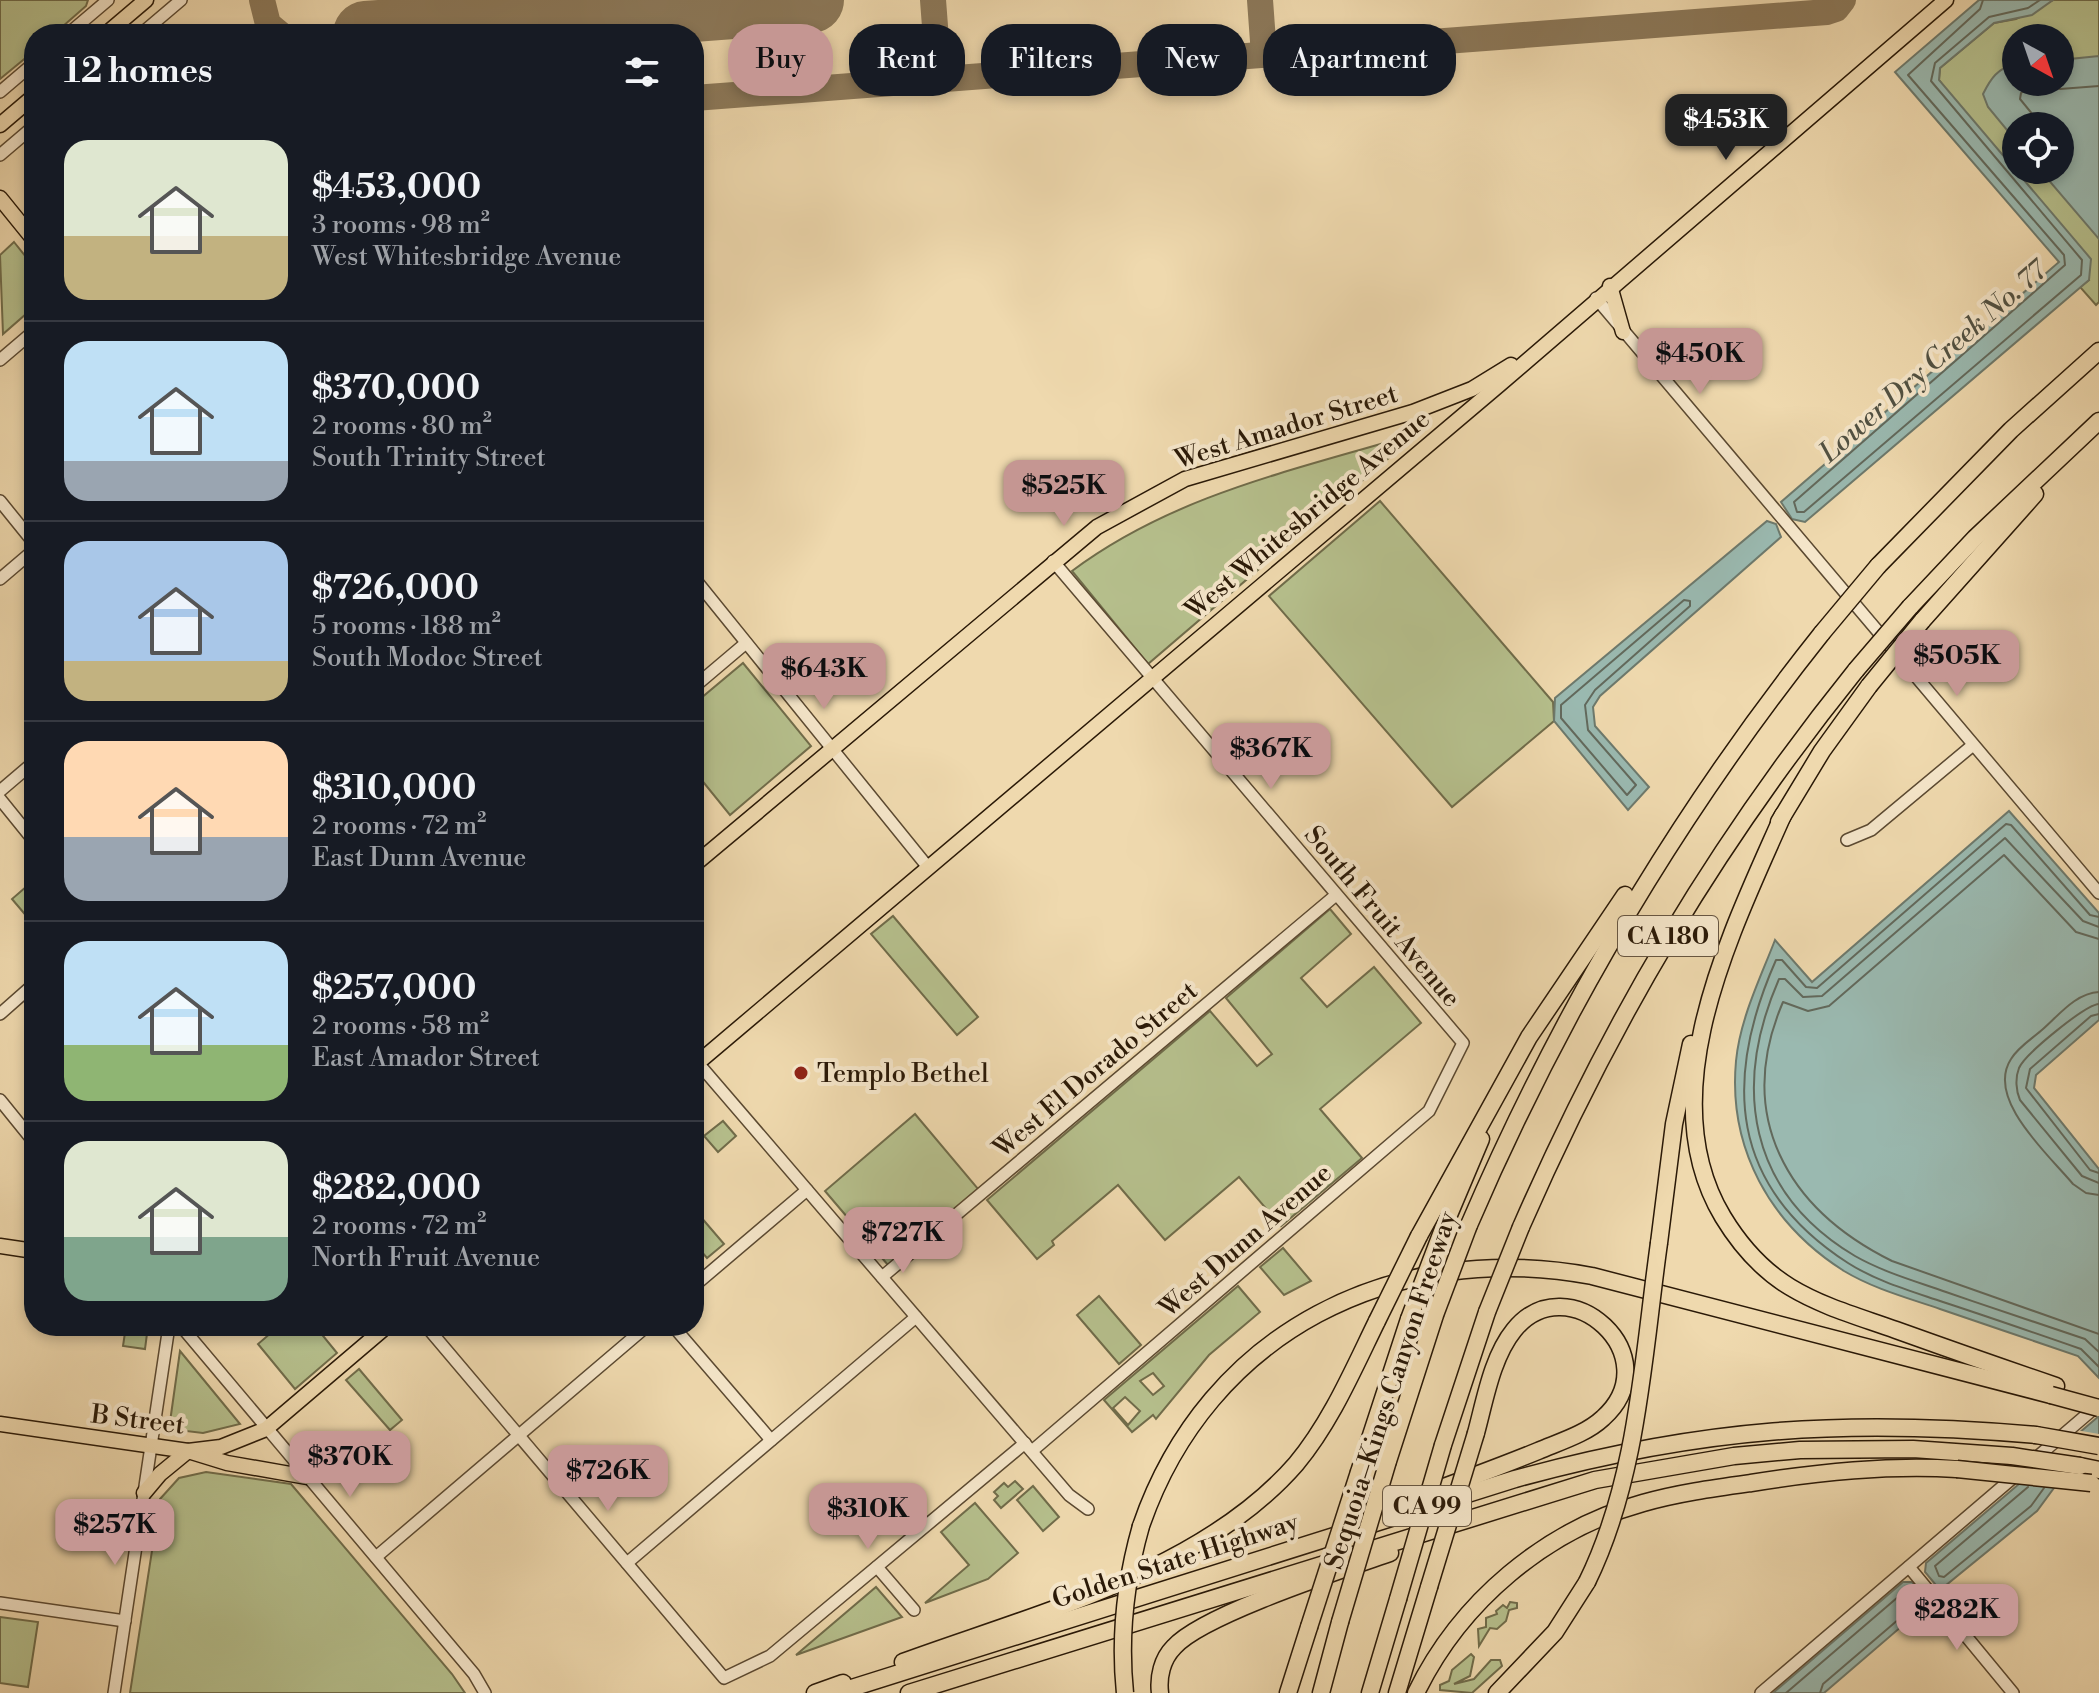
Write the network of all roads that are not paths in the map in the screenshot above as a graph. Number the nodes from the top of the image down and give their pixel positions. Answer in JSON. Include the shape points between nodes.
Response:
{"nodes":[{"id":1,"x":108,"y":0,"type":"edge"},
{"id":2,"x":146,"y":0,"type":"edge"},
{"id":3,"x":181,"y":0,"type":"edge"},
{"id":4,"x":1946,"y":0,"type":"edge"},
{"id":5,"x":80,"y":24,"type":"edge"},
{"id":6,"x":118,"y":24,"type":"edge"},
{"id":7,"x":153,"y":24,"type":"edge"},
{"id":8,"x":24,"y":72,"type":"edge"},
{"id":9,"x":0,"y":92,"type":"edge"},
{"id":10,"x":24,"y":105,"type":"edge"},
{"id":11,"x":0,"y":125,"type":"edge"},
{"id":12,"x":24,"y":135,"type":"edge"},
{"id":13,"x":0,"y":155,"type":"edge"},
{"id":14,"x":0,"y":198,"type":"edge"},
{"id":15,"x":24,"y":228,"type":"edge"},
{"id":16,"x":1610,"y":286,"type":"junction"},
{"id":17,"x":1596,"y":298,"type":"junction"},
{"id":18,"x":1623,"y":332,"type":"junction"},
{"id":19,"x":24,"y":340,"type":"edge"},
{"id":20,"x":2099,"y":351,"type":"edge"},
{"id":21,"x":1532,"y":353,"type":"junction"},
{"id":22,"x":0,"y":360,"type":"edge"},
{"id":23,"x":2099,"y":421,"type":"edge"},
{"id":24,"x":2099,"y":432,"type":"edge"},
{"id":25,"x":0,"y":501,"type":"edge"},
{"id":26,"x":24,"y":531,"type":"edge"},
{"id":27,"x":24,"y":559,"type":"edge"},
{"id":28,"x":1053,"y":561,"type":"junction"},
{"id":29,"x":0,"y":579,"type":"edge"},
{"id":30,"x":704,"y":590,"type":"edge"},
{"id":31,"x":746,"y":643,"type":"junction"},
{"id":32,"x":1151,"y":677,"type":"junction"},
{"id":33,"x":704,"y":679,"type":"edge"},
{"id":34,"x":1973,"y":745,"type":"junction"},
{"id":35,"x":832,"y":748,"type":"junction"},
{"id":36,"x":1722,"y":763,"type":"junction"},
{"id":37,"x":24,"y":771,"type":"edge"},
{"id":38,"x":0,"y":791,"type":"edge"},
{"id":39,"x":0,"y":799,"type":"edge"},
{"id":40,"x":1783,"y":815,"type":"junction"},
{"id":41,"x":24,"y":829,"type":"edge"},
{"id":42,"x":1847,"y":840,"type":"dead end"},
{"id":43,"x":704,"y":857,"type":"edge"},
{"id":44,"x":927,"y":866,"type":"junction"},
{"id":45,"x":2099,"y":893,"type":"edge"},
{"id":46,"x":1336,"y":895,"type":"junction"},
{"id":47,"x":24,"y":993,"type":"edge"},
{"id":48,"x":0,"y":1014,"type":"edge"},
{"id":49,"x":1529,"y":1037,"type":"junction"},
{"id":50,"x":1463,"y":1043,"type":"joint"},
{"id":51,"x":704,"y":1054,"type":"edge"},
{"id":52,"x":704,"y":1072,"type":"edge"},
{"id":53,"x":0,"y":1100,"type":"edge"},
{"id":54,"x":24,"y":1130,"type":"edge"},
{"id":55,"x":807,"y":1190,"type":"junction"},
{"id":56,"x":0,"y":1246,"type":"edge"},
{"id":57,"x":24,"y":1250,"type":"edge"},
{"id":58,"x":882,"y":1277,"type":"junction"},
{"id":59,"x":704,"y":1278,"type":"edge"},
{"id":60,"x":916,"y":1317,"type":"junction"},
{"id":61,"x":168,"y":1336,"type":"edge"},
{"id":62,"x":189,"y":1336,"type":"edge"},
{"id":63,"x":375,"y":1336,"type":"edge"},
{"id":64,"x":435,"y":1336,"type":"edge"},
{"id":65,"x":635,"y":1336,"type":"edge"},
{"id":66,"x":682,"y":1336,"type":"edge"},
{"id":67,"x":2054,"y":1391,"type":"junction"},
{"id":68,"x":2099,"y":1407,"type":"edge"},
{"id":69,"x":0,"y":1424,"type":"edge"},
{"id":70,"x":266,"y":1429,"type":"junction"},
{"id":71,"x":519,"y":1435,"type":"junction"},
{"id":72,"x":771,"y":1440,"type":"junction"},
{"id":73,"x":151,"y":1446,"type":"junction"},
{"id":74,"x":2099,"y":1446,"type":"edge"},
{"id":75,"x":1028,"y":1447,"type":"junction"},
{"id":76,"x":188,"y":1451,"type":"junction"},
{"id":77,"x":307,"y":1477,"type":"junction"},
{"id":78,"x":2096,"y":1479,"type":"edge"},
{"id":79,"x":1595,"y":1480,"type":"junction"},
{"id":80,"x":144,"y":1493,"type":"junction"},
{"id":81,"x":1088,"y":1509,"type":"dead end"},
{"id":82,"x":376,"y":1557,"type":"junction"},
{"id":83,"x":627,"y":1563,"type":"junction"},
{"id":84,"x":877,"y":1567,"type":"junction"},
{"id":85,"x":1912,"y":1571,"type":"junction"},
{"id":86,"x":1196,"y":1579,"type":"junction"},
{"id":87,"x":0,"y":1603,"type":"edge"},
{"id":88,"x":914,"y":1610,"type":"dead end"},
{"id":89,"x":125,"y":1621,"type":"junction"},
{"id":90,"x":114,"y":1693,"type":"edge"},
{"id":91,"x":485,"y":1693,"type":"edge"},
{"id":92,"x":815,"y":1693,"type":"edge"},
{"id":93,"x":836,"y":1693,"type":"edge"},
{"id":94,"x":909,"y":1693,"type":"edge"},
{"id":95,"x":1125,"y":1693,"type":"edge"},
{"id":96,"x":1160,"y":1693,"type":"edge"},
{"id":97,"x":1288,"y":1693,"type":"edge"},
{"id":98,"x":1321,"y":1693,"type":"edge"},
{"id":99,"x":1370,"y":1693,"type":"edge"},
{"id":100,"x":1397,"y":1693,"type":"edge"},
{"id":101,"x":1416,"y":1693,"type":"edge"},
{"id":102,"x":1497,"y":1693,"type":"edge"},
{"id":103,"x":1761,"y":1693,"type":"edge"},
{"id":104,"x":2013,"y":1693,"type":"edge"}],
"edges":[{"from":1,"to":5,"type":"street"},
{"from":2,"to":6,"type":"main road"},
{"from":3,"to":7,"type":"street"},
{"from":4,"to":16,"type":"main road","name":"West Whitesbridge Avenue"},
{"from":8,"to":9,"type":"street"},
{"from":10,"to":11,"type":"main road"},
{"from":12,"to":13,"type":"street"},
{"from":14,"to":15,"type":"main road"},
{"from":16,"to":17,"type":"main road","name":"West Whitesbridge Avenue"},
{"from":16,"to":18,"type":"main road"},
{"from":17,"to":18,"type":"street"},
{"from":17,"to":21,"type":"main road","name":"West Whitesbridge Avenue"},
{"from":18,"to":34,"type":"street"},
{"from":19,"to":22,"type":"street"},
{"from":20,"to":36,"type":"highway","name":"Sequoia–Kings Canyon Freeway","number":"CA 180","bridge":true,"via":[[2011,430],[1878,566]]},
{"from":21,"to":28,"type":"main road","name":"West Amador Street","via":[[1472,389],[1413,412],[1185,479],[1097,527]]},
{"from":21,"to":32,"type":"main road","name":"West Whitesbridge Avenue"},
{"from":23,"to":99,"type":"highway","number":"CA 180","bridge":true,"via":[[1975,538],[1856,670],[1760,795],[1672,928],[1591,1074],[1487,1312]]},
{"from":24,"to":40,"type":"highway","bridge":true,"via":[[2021,509],[1922,621],[1822,751]]},
{"from":25,"to":26,"type":"street"},
{"from":27,"to":29,"type":"street"},
{"from":28,"to":32,"type":"street","name":"South Fruit Avenue"},
{"from":28,"to":35,"type":"main road","name":"West Amador Street"},
{"from":30,"to":31,"type":"street"},
{"from":31,"to":33,"type":"street"},
{"from":31,"to":35,"type":"street"},
{"from":32,"to":44,"type":"main road","name":"West Whitesbridge Avenue"},
{"from":32,"to":46,"type":"street","name":"South Fruit Avenue"},
{"from":34,"to":42,"type":"street","via":[[1871,830]]},
{"from":34,"to":45,"type":"street"},
{"from":35,"to":43,"type":"main road","name":"West Amador Street"},
{"from":35,"to":44,"type":"street"},
{"from":36,"to":49,"type":"highway"},
{"from":36,"to":98,"type":"highway","name":"Sequoia–Kings Canyon Freeway","number":"CA 180","bridge":true,"via":[[1591,973],[1522,1106],[1469,1225],[1388,1461]]},
{"from":37,"to":38,"type":"street"},
{"from":39,"to":41,"type":"street"},
{"from":40,"to":67,"type":"highway","via":[[1724,957],[1698,1058],[1693,1101],[1697,1144],[1720,1211],[1754,1258],[1807,1297]]},
{"from":40,"to":102,"type":"highway","bridge":true,"via":[[1733,916],[1696,1023],[1678,1102],[1625,1471],[1611,1528],[1587,1582],[1555,1632]]},
{"from":44,"to":51,"type":"main road","name":"West Whitesbridge Avenue"},
{"from":46,"to":50,"type":"street","name":"South Fruit Avenue"},
{"from":46,"to":58,"type":"street","name":"West El Dorado Street"},
{"from":47,"to":48,"type":"street"},
{"from":49,"to":92,"type":"highway","bridge":true,"via":[[1419,1236],[1334,1407],[1297,1462],[1257,1503],[1178,1557]]},
{"from":49,"to":97,"type":"highway","bridge":true,"via":[[1409,1319]]},
{"from":50,"to":75,"type":"street","name":"West Dunn Avenue","via":[[1429,1111]]},
{"from":52,"to":55,"type":"street"},
{"from":53,"to":54,"type":"street"},
{"from":55,"to":58,"type":"street"},
{"from":55,"to":59,"type":"street"},
{"from":56,"to":57,"type":"main road"},
{"from":58,"to":60,"type":"street"},
{"from":60,"to":72,"type":"street"},
{"from":60,"to":75,"type":"street"},
{"from":61,"to":73,"type":"street"},
{"from":62,"to":70,"type":"street"},
{"from":63,"to":70,"type":"main road","name":"B Street"},
{"from":64,"to":71,"type":"street"},
{"from":65,"to":71,"type":"street"},
{"from":66,"to":72,"type":"street"},
{"from":67,"to":68,"type":"highway","bridge":true},
{"from":67,"to":95,"type":"highway","bridge":true,"via":[[1592,1276],[1533,1267],[1466,1267],[1410,1277],[1350,1298],[1292,1328],[1219,1392],[1182,1441],[1154,1491],[1129,1573],[1123,1620]]},
{"from":68,"to":85,"type":"street"},
{"from":69,"to":73,"type":"main road","name":"B Street"},
{"from":70,"to":76,"type":"main road","name":"B Street","via":[[239,1442]]},
{"from":70,"to":77,"type":"street"},
{"from":71,"to":82,"type":"street"},
{"from":71,"to":83,"type":"street"},
{"from":72,"to":83,"type":"street"},
{"from":73,"to":76,"type":"main road","name":"B Street"},
{"from":73,"to":80,"type":"street"},
{"from":74,"to":86,"type":"highway","name":"Golden State Highway","number":"CA 99","bridge":true,"via":[[2036,1435],[1866,1425],[1664,1443],[1515,1479]]},
{"from":75,"to":81,"type":"street"},
{"from":75,"to":84,"type":"street","name":"West Dunn Avenue"},
{"from":76,"to":77,"type":"main road"},
{"from":76,"to":80,"type":"main road"},
{"from":77,"to":82,"type":"street"},
{"from":78,"to":79,"type":"highway","name":"Golden State Highway","number":"CA 99","bridge":true,"via":[[2080,1466],[1913,1449],[1734,1456]]},
{"from":78,"to":101,"type":"highway","bridge":true,"via":[[1910,1466],[1819,1472],[1673,1495],[1620,1510],[1554,1541],[1496,1585],[1453,1633]]},
{"from":79,"to":94,"type":"highway","name":"Golden State Highway","number":"CA 99"},
{"from":79,"to":96,"type":"highway","via":[[1338,1571],[1207,1625],[1173,1647],[1162,1668]]},
{"from":80,"to":89,"type":"street"},
{"from":82,"to":91,"type":"street"},
{"from":83,"to":84,"type":"street","name":"West Dunn Avenue","via":[[724,1678],[770,1656]]},
{"from":84,"to":88,"type":"street"},
{"from":85,"to":103,"type":"street"},
{"from":85,"to":104,"type":"street"},
{"from":86,"to":93,"type":"highway","name":"Golden State Highway","number":"CA 99"},
{"from":86,"to":100,"type":"highway","bridge":true,"via":[[1507,1463],[1594,1426],[1610,1412],[1623,1385],[1623,1353],[1600,1321],[1575,1309],[1555,1308],[1525,1319],[1505,1345],[1476,1433],[1429,1587]]},
{"from":87,"to":89,"type":"street"},
{"from":89,"to":90,"type":"street"}]}
